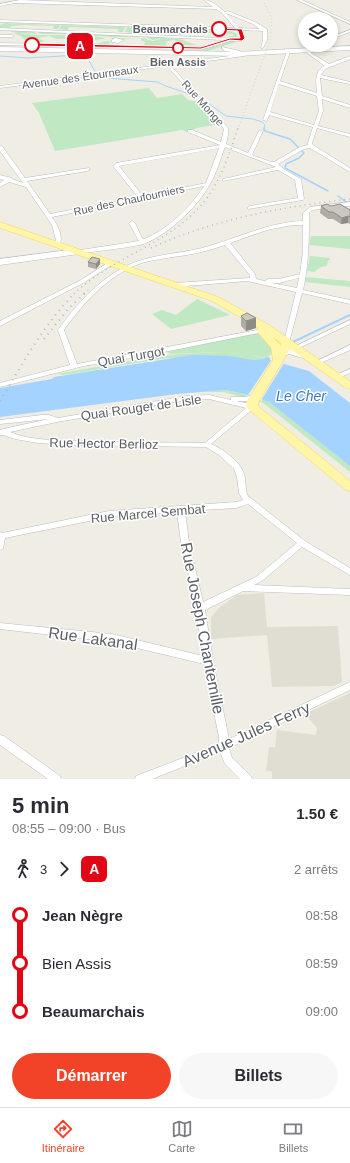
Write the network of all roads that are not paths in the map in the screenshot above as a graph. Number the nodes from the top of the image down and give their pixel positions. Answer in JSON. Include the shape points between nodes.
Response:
{"nodes":[{"id":1,"x":24,"y":0,"type":"edge"},
{"id":2,"x":113,"y":0,"type":"edge"},
{"id":3,"x":206,"y":0,"type":"edge"},
{"id":4,"x":299,"y":0,"type":"edge"},
{"id":5,"x":15,"y":2,"type":"junction"},
{"id":6,"x":0,"y":5,"type":"edge"},
{"id":7,"x":94,"y":5,"type":"junction"},
{"id":8,"x":219,"y":8,"type":"junction"},
{"id":9,"x":223,"y":12,"type":"junction"},
{"id":10,"x":229,"y":16,"type":"junction"},
{"id":11,"x":235,"y":16,"type":"junction"},
{"id":12,"x":0,"y":22,"type":"edge"},
{"id":13,"x":350,"y":23,"type":"edge"},
{"id":14,"x":0,"y":29,"type":"edge"},
{"id":15,"x":240,"y":30,"type":"junction"},
{"id":16,"x":266,"y":30,"type":"junction"},
{"id":17,"x":350,"y":31,"type":"edge"},
{"id":18,"x":338,"y":35,"type":"edge"},
{"id":19,"x":12,"y":36,"type":"dead end"},
{"id":20,"x":0,"y":37,"type":"edge"},
{"id":21,"x":134,"y":39,"type":"dead end"},
{"id":22,"x":230,"y":39,"type":"junction"},
{"id":23,"x":241,"y":40,"type":"junction"},
{"id":24,"x":0,"y":44,"type":"edge"},
{"id":25,"x":179,"y":44,"type":"dead end"},
{"id":26,"x":199,"y":45,"type":"dead end"},
{"id":27,"x":103,"y":46,"type":"junction"},
{"id":28,"x":187,"y":47,"type":"junction"},
{"id":29,"x":262,"y":47,"type":"dead end"},
{"id":30,"x":0,"y":48,"type":"edge"},
{"id":31,"x":338,"y":48,"type":"edge"},
{"id":32,"x":350,"y":48,"type":"edge"},
{"id":33,"x":298,"y":49,"type":"edge"},
{"id":34,"x":338,"y":49,"type":"edge"},
{"id":35,"x":298,"y":50,"type":"edge"},
{"id":36,"x":288,"y":52,"type":"junction"},
{"id":37,"x":309,"y":52,"type":"edge"},
{"id":38,"x":217,"y":53,"type":"junction"},
{"id":39,"x":350,"y":57,"type":"edge"},
{"id":40,"x":168,"y":65,"type":"junction"},
{"id":41,"x":329,"y":66,"type":"junction"},
{"id":42,"x":318,"y":76,"type":"junction"},
{"id":43,"x":278,"y":82,"type":"junction"},
{"id":44,"x":350,"y":83,"type":"edge"},
{"id":45,"x":0,"y":87,"type":"edge"},
{"id":46,"x":320,"y":96,"type":"junction"},
{"id":47,"x":350,"y":107,"type":"edge"},
{"id":48,"x":267,"y":113,"type":"junction"},
{"id":49,"x":265,"y":120,"type":"dead end"},
{"id":50,"x":316,"y":126,"type":"junction"},
{"id":51,"x":190,"y":131,"type":"dead end"},
{"id":52,"x":261,"y":131,"type":"dead end"},
{"id":53,"x":350,"y":136,"type":"edge"},
{"id":54,"x":222,"y":146,"type":"junction"},
{"id":55,"x":311,"y":146,"type":"junction"},
{"id":56,"x":1,"y":149,"type":"edge"},
{"id":57,"x":248,"y":155,"type":"junction"},
{"id":58,"x":277,"y":166,"type":"junction"},
{"id":59,"x":87,"y":169,"type":"dead end"},
{"id":60,"x":349,"y":169,"type":"edge"},
{"id":61,"x":0,"y":177,"type":"edge"},
{"id":62,"x":21,"y":177,"type":"junction"},
{"id":63,"x":9,"y":180,"type":"junction"},
{"id":64,"x":225,"y":180,"type":"dead end"},
{"id":65,"x":208,"y":184,"type":"junction"},
{"id":66,"x":0,"y":185,"type":"edge"},
{"id":67,"x":27,"y":186,"type":"junction"},
{"id":68,"x":141,"y":197,"type":"junction"},
{"id":69,"x":349,"y":204,"type":"edge"},
{"id":70,"x":250,"y":208,"type":"dead end"},
{"id":71,"x":50,"y":216,"type":"junction"},
{"id":72,"x":132,"y":223,"type":"dead end"},
{"id":73,"x":306,"y":223,"type":"junction"},
{"id":74,"x":0,"y":225,"type":"edge"},
{"id":75,"x":226,"y":242,"type":"junction"},
{"id":76,"x":141,"y":243,"type":"junction"},
{"id":77,"x":57,"y":245,"type":"junction"},
{"id":78,"x":76,"y":252,"type":"junction"},
{"id":79,"x":0,"y":262,"type":"edge"},
{"id":80,"x":109,"y":264,"type":"junction"},
{"id":81,"x":124,"y":269,"type":"junction"},
{"id":82,"x":303,"y":275,"type":"junction"},
{"id":83,"x":253,"y":280,"type":"junction"},
{"id":84,"x":262,"y":282,"type":"junction"},
{"id":85,"x":204,"y":283,"type":"junction"},
{"id":86,"x":174,"y":285,"type":"junction"},
{"id":87,"x":191,"y":291,"type":"junction"},
{"id":88,"x":298,"y":291,"type":"junction"},
{"id":89,"x":350,"y":302,"type":"edge"},
{"id":90,"x":243,"y":314,"type":"junction"},
{"id":91,"x":350,"y":322,"type":"edge"},
{"id":92,"x":0,"y":324,"type":"edge"},
{"id":93,"x":259,"y":331,"type":"junction"},
{"id":94,"x":350,"y":347,"type":"edge"},
{"id":95,"x":284,"y":349,"type":"junction"},
{"id":96,"x":316,"y":363,"type":"junction"},
{"id":97,"x":74,"y":366,"type":"junction"},
{"id":98,"x":350,"y":371,"type":"edge"},
{"id":99,"x":336,"y":376,"type":"junction"},
{"id":100,"x":0,"y":385,"type":"edge"},
{"id":101,"x":350,"y":386,"type":"edge"},
{"id":102,"x":252,"y":401,"type":"junction"},
{"id":103,"x":57,"y":420,"type":"junction"},
{"id":104,"x":0,"y":422,"type":"edge"},
{"id":105,"x":2,"y":433,"type":"edge"},
{"id":106,"x":207,"y":445,"type":"junction"},
{"id":107,"x":350,"y":487,"type":"edge"},
{"id":108,"x":249,"y":501,"type":"junction"},
{"id":109,"x":181,"y":510,"type":"junction"},
{"id":110,"x":0,"y":536,"type":"edge"},
{"id":111,"x":302,"y":543,"type":"junction"},
{"id":112,"x":0,"y":547,"type":"edge"},
{"id":113,"x":350,"y":572,"type":"edge"},
{"id":114,"x":243,"y":588,"type":"junction"},
{"id":115,"x":350,"y":592,"type":"edge"},
{"id":116,"x":200,"y":608,"type":"junction"},
{"id":117,"x":0,"y":626,"type":"edge"},
{"id":118,"x":208,"y":661,"type":"junction"},
{"id":119,"x":350,"y":686,"type":"edge"},
{"id":120,"x":0,"y":739,"type":"edge"},
{"id":121,"x":224,"y":746,"type":"junction"},
{"id":122,"x":56,"y":779,"type":"edge"},
{"id":123,"x":140,"y":779,"type":"edge"},
{"id":124,"x":247,"y":779,"type":"edge"}],
"edges":[{"from":1,"to":5,"type":"street"},
{"from":2,"to":7,"type":"street"},
{"from":3,"to":8,"type":"street"},
{"from":4,"to":13,"type":"street"},
{"from":5,"to":6,"type":"street"},
{"from":5,"to":7,"type":"street"},
{"from":7,"to":8,"type":"street"},
{"from":8,"to":9,"type":"street"},
{"from":9,"to":10,"type":"street"},
{"from":9,"to":11,"type":"street"},
{"from":10,"to":11,"type":"street"},
{"from":10,"to":15,"type":"street"},
{"from":11,"to":16,"type":"street"},
{"from":12,"to":15,"type":"street"},
{"from":14,"to":22,"type":"street"},
{"from":15,"to":16,"type":"street"},
{"from":15,"to":23,"type":"street","via":[[243,36]]},
{"from":16,"to":29,"type":"street"},
{"from":17,"to":18,"type":"street"},
{"from":19,"to":20,"type":"street"},
{"from":21,"to":27,"type":"street","via":[[114,40],[115,42]]},
{"from":22,"to":23,"type":"street"},
{"from":22,"to":28,"type":"street","via":[[203,48]]},
{"from":23,"to":38,"type":"street","name":"Avenue des Étourneaux"},
{"from":24,"to":27,"type":"street"},
{"from":25,"to":28,"type":"street"},
{"from":26,"to":28,"type":"street"},
{"from":27,"to":28,"type":"street"},
{"from":30,"to":38,"type":"main road"},
{"from":30,"to":38,"type":"main road"},
{"from":31,"to":32,"type":"main road"},
{"from":32,"to":34,"type":"main road"},
{"from":33,"to":38,"type":"main road"},
{"from":35,"to":36,"type":"main road"},
{"from":36,"to":38,"type":"main road"},
{"from":36,"to":43,"type":"street"},
{"from":37,"to":41,"type":"street"},
{"from":38,"to":40,"type":"street","name":"Avenue des Étourneaux"},
{"from":39,"to":41,"type":"street"},
{"from":40,"to":45,"type":"street","name":"Avenue des Étourneaux"},
{"from":40,"to":54,"type":"street","name":"Rue Monge","via":[[224,124],[227,132]]},
{"from":41,"to":42,"type":"street","via":[[323,68]]},
{"from":42,"to":44,"type":"street"},
{"from":42,"to":46,"type":"street"},
{"from":43,"to":46,"type":"street"},
{"from":43,"to":48,"type":"street"},
{"from":46,"to":47,"type":"street"},
{"from":46,"to":50,"type":"street","via":[[321,111]]},
{"from":48,"to":49,"type":"street"},
{"from":48,"to":50,"type":"street"},
{"from":50,"to":53,"type":"street"},
{"from":50,"to":55,"type":"street"},
{"from":51,"to":54,"type":"street"},
{"from":52,"to":57,"type":"street"},
{"from":54,"to":57,"type":"street"},
{"from":54,"to":65,"type":"street","name":"Rue Monge"},
{"from":54,"to":68,"type":"street","via":[[118,164],[116,166]]},
{"from":55,"to":58,"type":"street","via":[[301,149]]},
{"from":55,"to":60,"type":"street"},
{"from":56,"to":62,"type":"street"},
{"from":57,"to":58,"type":"street"},
{"from":58,"to":64,"type":"street"},
{"from":58,"to":70,"type":"street","via":[[298,179],[301,199]]},
{"from":59,"to":62,"type":"street"},
{"from":61,"to":63,"type":"street"},
{"from":62,"to":63,"type":"street"},
{"from":62,"to":67,"type":"street"},
{"from":63,"to":66,"type":"street"},
{"from":63,"to":67,"type":"street"},
{"from":65,"to":68,"type":"street","name":"Rue des Chaufourniers"},
{"from":65,"to":76,"type":"street","name":"Rue Monge","via":[[196,200],[173,222]]},
{"from":67,"to":71,"type":"street"},
{"from":68,"to":71,"type":"street","name":"Rue des Chaufourniers"},
{"from":69,"to":73,"type":"street","via":[[307,211]]},
{"from":71,"to":77,"type":"street","via":[[56,225],[59,240]]},
{"from":72,"to":76,"type":"street"},
{"from":73,"to":75,"type":"street","via":[[287,223]]},
{"from":73,"to":82,"type":"street"},
{"from":74,"to":77,"type":"main road"},
{"from":75,"to":81,"type":"street","via":[[197,251],[148,260]]},
{"from":75,"to":83,"type":"street","via":[[253,275]]},
{"from":76,"to":78,"type":"street"},
{"from":77,"to":78,"type":"main road"},
{"from":78,"to":79,"type":"main road"},
{"from":78,"to":80,"type":"main road"},
{"from":80,"to":81,"type":"main road"},
{"from":80,"to":92,"type":"street","via":[[83,281]]},
{"from":81,"to":86,"type":"main road"},
{"from":81,"to":97,"type":"street","via":[[76,309],[61,330]]},
{"from":82,"to":84,"type":"street","via":[[280,281]]},
{"from":82,"to":88,"type":"street"},
{"from":83,"to":84,"type":"street"},
{"from":83,"to":85,"type":"street"},
{"from":84,"to":88,"type":"street"},
{"from":85,"to":86,"type":"street"},
{"from":85,"to":87,"type":"street","via":[[192,286],[189,288]]},
{"from":86,"to":87,"type":"main road"},
{"from":87,"to":90,"type":"main road","via":[[215,299]]},
{"from":88,"to":89,"type":"street"},
{"from":88,"to":95,"type":"street"},
{"from":90,"to":93,"type":"main road"},
{"from":90,"to":95,"type":"main road"},
{"from":91,"to":95,"type":"street"},
{"from":93,"to":95,"type":"street","via":[[271,336]]},
{"from":93,"to":95,"type":"main road","via":[[276,347]]},
{"from":93,"to":97,"type":"street","name":"Quai Turgot"},
{"from":94,"to":96,"type":"street"},
{"from":95,"to":96,"type":"main road","via":[[306,356]]},
{"from":95,"to":102,"type":"main road"},
{"from":96,"to":99,"type":"main road"},
{"from":97,"to":100,"type":"street","name":"Quai Turgot"},
{"from":98,"to":99,"type":"street"},
{"from":99,"to":101,"type":"main road"},
{"from":102,"to":103,"type":"street","name":"Quai Rouget de Lisle","via":[[186,398]]},
{"from":102,"to":106,"type":"street"},
{"from":102,"to":107,"type":"main road","name":"Quai Rouget de Lisle"},
{"from":103,"to":104,"type":"street","via":[[42,417]]},
{"from":103,"to":105,"type":"street","name":"Quai Rouget de Lisle"},
{"from":105,"to":106,"type":"street","name":"Rue Hector Berlioz","via":[[14,438],[51,442]]},
{"from":106,"to":108,"type":"street","via":[[220,452],[240,472],[243,493]]},
{"from":108,"to":109,"type":"street","name":"Rue Marcel Sembat","via":[[236,505]]},
{"from":108,"to":111,"type":"street"},
{"from":109,"to":110,"type":"street","name":"Rue Marcel Sembat","via":[[109,514]]},
{"from":109,"to":116,"type":"street","name":"Rue Joseph Chantemille","via":[[185,542]]},
{"from":110,"to":112,"type":"street"},
{"from":111,"to":113,"type":"street"},
{"from":111,"to":114,"type":"street","via":[[259,579]]},
{"from":114,"to":115,"type":"street"},
{"from":114,"to":116,"type":"street"},
{"from":116,"to":118,"type":"street","name":"Rue Joseph Chantemille"},
{"from":117,"to":118,"type":"street","name":"Rue Lakanal","via":[[112,638]]},
{"from":118,"to":121,"type":"street","name":"Rue Joseph Chantemille"},
{"from":119,"to":121,"type":"street","name":"Avenue Jules Ferry"},
{"from":120,"to":122,"type":"street"},
{"from":121,"to":123,"type":"street","name":"Avenue Jules Ferry"},
{"from":121,"to":124,"type":"street","name":"Rue Joseph Chantemille","via":[[228,762]]}]}
